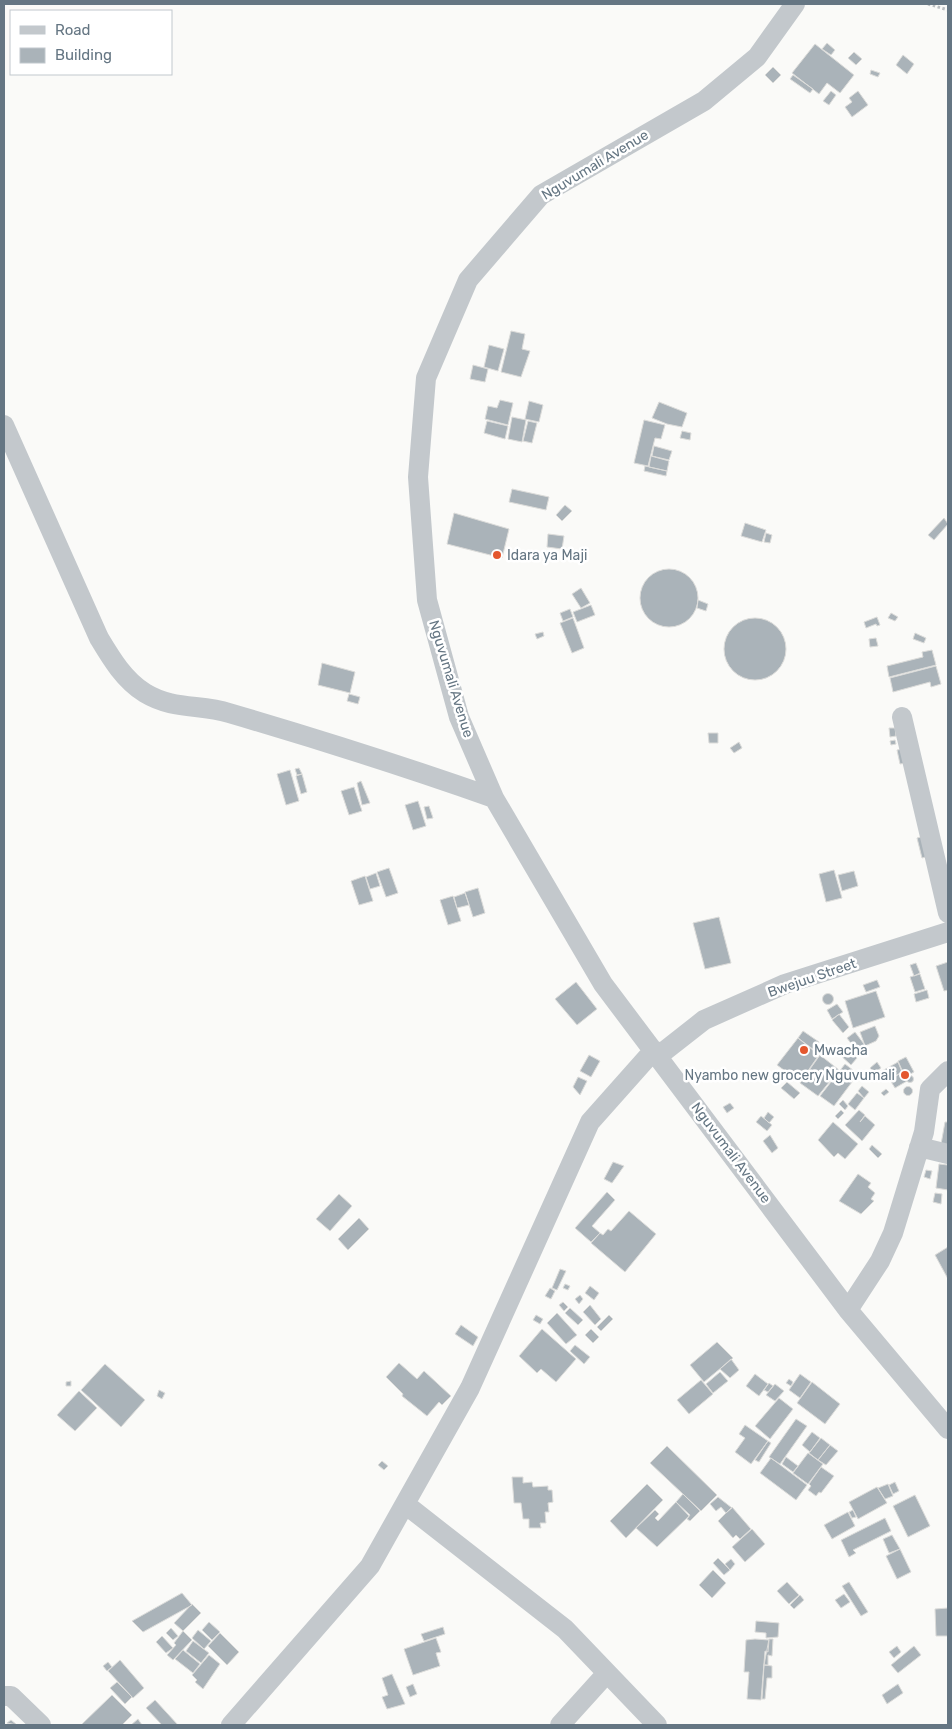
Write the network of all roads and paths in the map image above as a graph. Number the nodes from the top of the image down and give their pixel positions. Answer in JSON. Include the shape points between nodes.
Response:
{"nodes":[{"id":1,"x":795,"y":4,"type":"edge"},
{"id":2,"x":928,"y":4,"type":"edge"},
{"id":3,"x":948,"y":10,"type":"edge"},
{"id":4,"x":4,"y":425,"type":"edge"},
{"id":5,"x":902,"y":717,"type":"dead end"},
{"id":6,"x":494,"y":798,"type":"junction"},
{"id":7,"x":948,"y":914,"type":"edge"},
{"id":8,"x":948,"y":932,"type":"edge"},
{"id":9,"x":656,"y":1053,"type":"junction"},
{"id":10,"x":948,"y":1071,"type":"edge"},
{"id":11,"x":919,"y":1147,"type":"junction"},
{"id":12,"x":948,"y":1154,"type":"edge"},
{"id":13,"x":848,"y":1310,"type":"junction"},
{"id":14,"x":948,"y":1429,"type":"edge"},
{"id":15,"x":405,"y":1504,"type":"junction"},
{"id":16,"x":607,"y":1673,"type":"junction"},
{"id":17,"x":4,"y":1696,"type":"edge"},
{"id":18,"x":41,"y":1725,"type":"edge"},
{"id":19,"x":232,"y":1725,"type":"edge"},
{"id":20,"x":560,"y":1725,"type":"edge"},
{"id":21,"x":657,"y":1725,"type":"edge"}],
"edges":[{"from":1,"to":6,"type":"street","name":"Nguvumali Avenue","via":[[757,57],[704,101],[541,195],[468,280],[426,378],[418,477],[427,600],[459,718]]},
{"from":2,"to":3,"type":"path"},
{"from":4,"to":6,"type":"street","via":[[99,638],[119,670],[144,692],[180,707],[219,710],[356,750]]},
{"from":5,"to":7,"type":"street"},
{"from":6,"to":9,"type":"street","name":"Nguvumali Avenue","via":[[603,984]]},
{"from":8,"to":9,"type":"street","name":"Bwejuu Street","via":[[785,984],[704,1020]]},
{"from":9,"to":13,"type":"street","name":"Nguvumali Avenue"},
{"from":9,"to":15,"type":"street","name":"Bwejuu Street","via":[[590,1122],[470,1388]]},
{"from":10,"to":11,"type":"street","via":[[930,1089]]},
{"from":11,"to":12,"type":"street"},
{"from":11,"to":13,"type":"street","via":[[893,1233],[880,1261]]},
{"from":13,"to":14,"type":"street","name":"Nguvumali Avenue"},
{"from":15,"to":16,"type":"street","via":[[565,1629]]},
{"from":15,"to":19,"type":"street","name":"Bwejuu Street","via":[[370,1566]]},
{"from":16,"to":20,"type":"street"},
{"from":16,"to":21,"type":"street"},
{"from":17,"to":18,"type":"street","via":[[11,1696]]}]}
